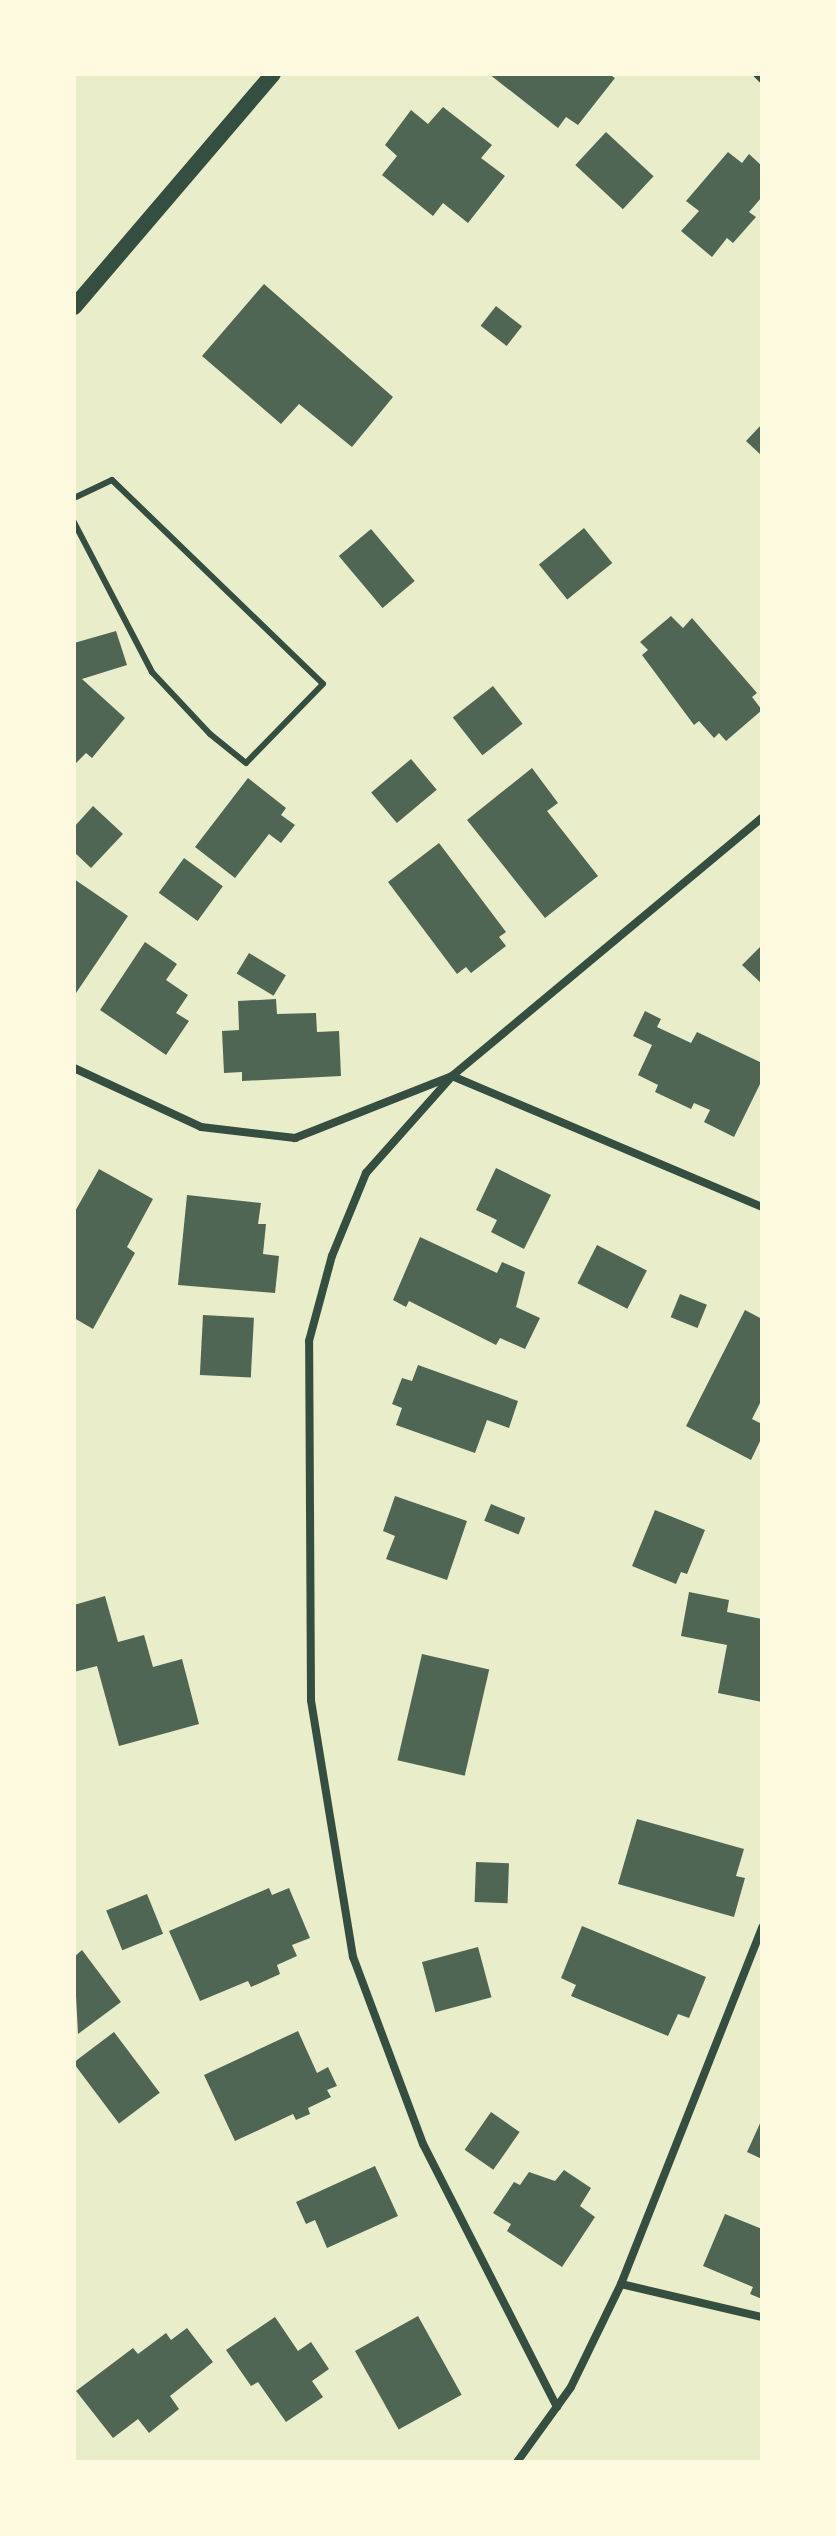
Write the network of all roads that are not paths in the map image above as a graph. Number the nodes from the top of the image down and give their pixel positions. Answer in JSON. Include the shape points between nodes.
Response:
{"nodes":[{"id":1,"x":273,"y":74,"type":"edge"},
{"id":2,"x":757,"y":74,"type":"edge"},
{"id":3,"x":762,"y":79,"type":"edge"},
{"id":4,"x":74,"y":307,"type":"edge"},
{"id":5,"x":74,"y":498,"type":"edge"},
{"id":6,"x":74,"y":522,"type":"edge"},
{"id":7,"x":762,"y":818,"type":"edge"},
{"id":8,"x":74,"y":1068,"type":"edge"},
{"id":9,"x":452,"y":1076,"type":"junction"},
{"id":10,"x":762,"y":1207,"type":"edge"},
{"id":11,"x":762,"y":1927,"type":"edge"},
{"id":12,"x":621,"y":2284,"type":"junction"},
{"id":13,"x":762,"y":2317,"type":"edge"},
{"id":14,"x":557,"y":2407,"type":"junction"},
{"id":15,"x":517,"y":2462,"type":"edge"}],
"edges":[{"from":1,"to":4,"type":"main road"},
{"from":2,"to":3,"type":"street"},
{"from":5,"to":6,"type":"lane","via":[[112,480],[323,684],[246,763],[210,734],[152,672]]},
{"from":7,"to":9,"type":"street"},
{"from":8,"to":9,"type":"street","via":[[201,1127],[295,1138]]},
{"from":9,"to":10,"type":"street"},
{"from":9,"to":14,"type":"street","via":[[366,1173],[332,1256],[309,1341],[311,1700],[353,1957],[423,2144]]},
{"from":11,"to":12,"type":"street"},
{"from":12,"to":13,"type":"street"},
{"from":12,"to":14,"type":"street"},
{"from":14,"to":15,"type":"street"}]}
